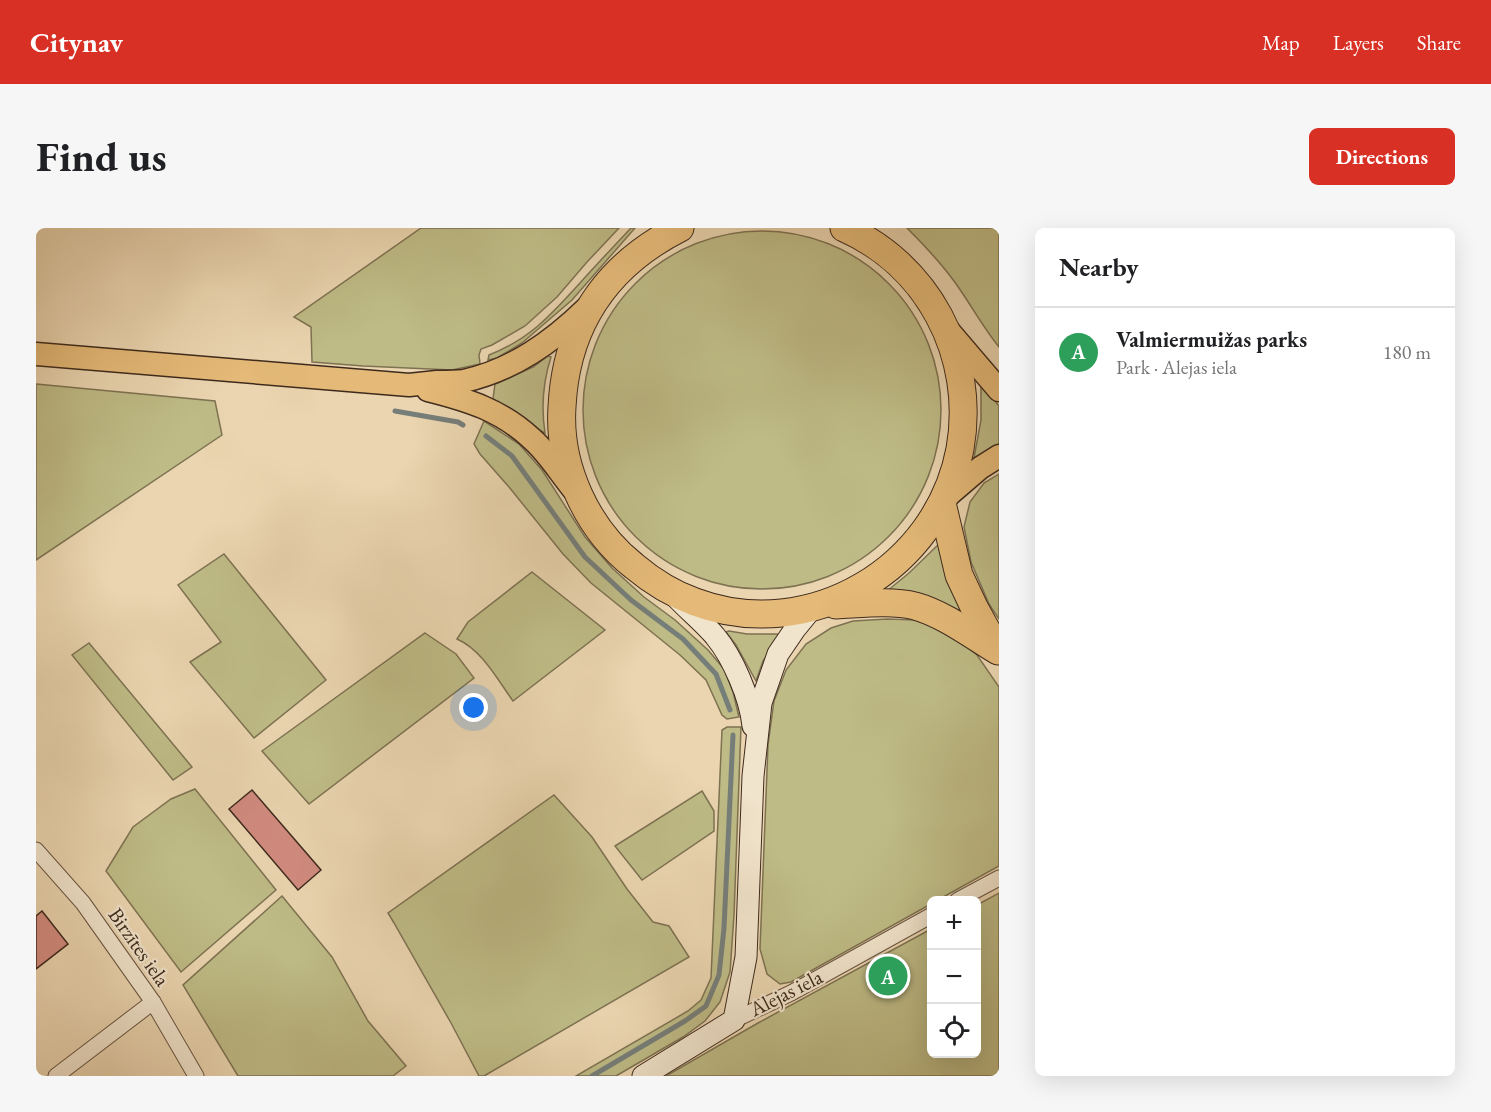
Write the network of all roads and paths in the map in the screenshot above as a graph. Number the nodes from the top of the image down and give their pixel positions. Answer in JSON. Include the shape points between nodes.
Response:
{"nodes":[{"id":1,"x":657,"y":228,"type":"edge"},
{"id":2,"x":680,"y":228,"type":"edge"},
{"id":3,"x":850,"y":230,"type":"edge"},
{"id":4,"x":635,"y":256,"type":"junction"},
{"id":5,"x":593,"y":303,"type":"junction"},
{"id":6,"x":945,"y":327,"type":"junction"},
{"id":7,"x":36,"y":354,"type":"edge"},
{"id":8,"x":409,"y":385,"type":"junction"},
{"id":9,"x":999,"y":390,"type":"edge"},
{"id":10,"x":999,"y":456,"type":"edge"},
{"id":11,"x":581,"y":499,"type":"junction"},
{"id":12,"x":944,"y":500,"type":"junction"},
{"id":13,"x":671,"y":591,"type":"junction"},
{"id":14,"x":816,"y":606,"type":"junction"},
{"id":15,"x":999,"y":651,"type":"edge"},
{"id":16,"x":755,"y":749,"type":"junction"},
{"id":17,"x":36,"y":850,"type":"edge"},
{"id":18,"x":999,"y":878,"type":"edge"},
{"id":19,"x":965,"y":896,"type":"edge"},
{"id":20,"x":927,"y":918,"type":"edge"},
{"id":21,"x":153,"y":1002,"type":"junction"},
{"id":22,"x":734,"y":1020,"type":"junction"},
{"id":23,"x":56,"y":1076,"type":"edge"},
{"id":24,"x":196,"y":1076,"type":"edge"},
{"id":25,"x":643,"y":1076,"type":"edge"}],
"edges":[{"from":1,"to":4,"type":"highway"},
{"from":2,"to":4,"type":"highway"},
{"from":3,"to":6,"type":"highway","via":[[898,263],[932,303]]},
{"from":4,"to":5,"type":"highway"},
{"from":5,"to":8,"type":"main road","via":[[542,346],[506,368],[462,381]]},
{"from":5,"to":11,"type":"highway","via":[[569,356],[561,414],[570,472]]},
{"from":6,"to":9,"type":"main road"},
{"from":6,"to":12,"type":"highway","via":[[957,360],[963,430],[957,465]]},
{"from":7,"to":8,"type":"main road"},
{"from":8,"to":11,"type":"main road","via":[[483,406],[509,420],[533,439]]},
{"from":10,"to":12,"type":"main road"},
{"from":11,"to":13,"type":"highway","via":[[609,543],[641,573]]},
{"from":12,"to":14,"type":"highway","via":[[925,531],[896,563],[850,594]]},
{"from":12,"to":15,"type":"highway","via":[[959,575]]},
{"from":13,"to":14,"type":"highway","via":[[698,603],[745,612],[784,612]]},
{"from":13,"to":16,"type":"main road","via":[[715,637],[736,670],[750,708]]},
{"from":14,"to":15,"type":"highway","via":[[915,606]]},
{"from":14,"to":16,"type":"main road","via":[[778,654],[761,703]]},
{"from":16,"to":22,"type":"main road","via":[[746,957]]},
{"from":17,"to":21,"type":"street","name":"Birzītes iela","via":[[83,903]]},
{"from":18,"to":19,"type":"street"},
{"from":20,"to":22,"type":"street","name":"Alejas iela"},
{"from":21,"to":23,"type":"street"},
{"from":21,"to":24,"type":"street","name":"Birzītes iela"},
{"from":22,"to":25,"type":"main road","name":"Alejas iela"}]}
